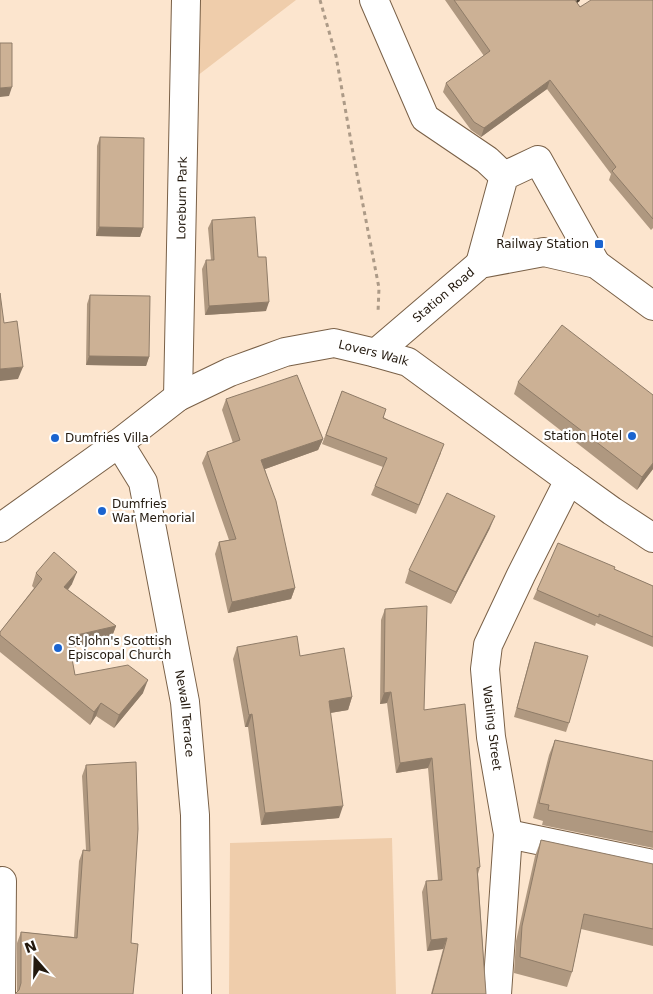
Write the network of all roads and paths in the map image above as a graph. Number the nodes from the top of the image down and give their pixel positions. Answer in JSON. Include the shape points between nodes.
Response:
{"nodes":[{"id":1,"x":186,"y":0,"type":"edge"},
{"id":2,"x":320,"y":0,"type":"edge"},
{"id":3,"x":374,"y":0,"type":"edge"},
{"id":4,"x":504,"y":176,"type":"junction"},
{"id":5,"x":480,"y":264,"type":"junction"},
{"id":6,"x":596,"y":264,"type":"junction"},
{"id":7,"x":653,"y":306,"type":"edge"},
{"id":8,"x":376,"y":353,"type":"junction"},
{"id":9,"x":178,"y":397,"type":"junction"},
{"id":10,"x":119,"y":443,"type":"junction"},
{"id":11,"x":569,"y":480,"type":"junction"},
{"id":12,"x":0,"y":528,"type":"edge"},
{"id":13,"x":653,"y":538,"type":"edge"},
{"id":14,"x":508,"y":834,"type":"junction"},
{"id":15,"x":653,"y":864,"type":"edge"},
{"id":16,"x":2,"y":881,"type":"dead end"},
{"id":17,"x":1,"y":994,"type":"edge"},
{"id":18,"x":197,"y":994,"type":"edge"},
{"id":19,"x":497,"y":994,"type":"edge"}],
"edges":[{"from":1,"to":9,"type":"street","name":"Loreburn Park"},
{"from":2,"to":8,"type":"path","via":[[336,56],[379,288]]},
{"from":3,"to":4,"type":"street","via":[[425,118]]},
{"from":4,"to":5,"type":"street"},
{"from":4,"to":6,"type":"street","via":[[538,160]]},
{"from":5,"to":6,"type":"street","name":"Station Road","via":[[544,252]]},
{"from":5,"to":8,"type":"street","name":"Station Road"},
{"from":6,"to":7,"type":"street","name":"Station Road"},
{"from":8,"to":9,"type":"street","name":"Lovers Walk","via":[[334,343],[285,352],[230,372]]},
{"from":8,"to":11,"type":"street","name":"Lovers Walk","via":[[408,362]]},
{"from":9,"to":10,"type":"street","name":"Lovers Walk"},
{"from":10,"to":12,"type":"street","name":"Lovers Walk"},
{"from":10,"to":18,"type":"street","name":"Newall Terrace","via":[[143,482],[185,702],[195,816]]},
{"from":11,"to":13,"type":"street","name":"Lovers Walk"},
{"from":11,"to":14,"type":"street","name":"Watling Street","via":[[488,645],[484,669],[491,737]]},
{"from":14,"to":15,"type":"street"},
{"from":14,"to":19,"type":"street","name":"Watling Street"},
{"from":16,"to":17,"type":"street"}]}
